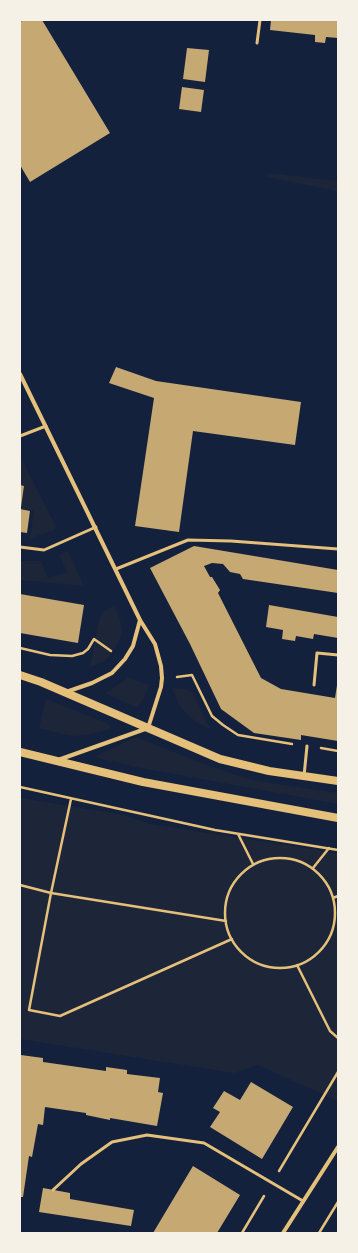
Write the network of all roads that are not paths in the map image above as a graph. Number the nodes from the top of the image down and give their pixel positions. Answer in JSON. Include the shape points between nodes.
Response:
{"nodes":[{"id":1,"x":260,"y":20,"type":"edge"},
{"id":2,"x":257,"y":43,"type":"dead end"},
{"id":3,"x":20,"y":374,"type":"edge"},
{"id":4,"x":46,"y":426,"type":"junction"},
{"id":5,"x":20,"y":436,"type":"edge"},
{"id":6,"x":96,"y":527,"type":"junction"},
{"id":7,"x":20,"y":546,"type":"edge"},
{"id":8,"x":338,"y":549,"type":"edge"},
{"id":9,"x":116,"y":569,"type":"junction"},
{"id":10,"x":140,"y":620,"type":"junction"},
{"id":11,"x":338,"y":655,"type":"edge"},
{"id":12,"x":21,"y":675,"type":"edge"},
{"id":13,"x":314,"y":685,"type":"dead end"},
{"id":14,"x":66,"y":693,"type":"junction"},
{"id":15,"x":148,"y":728,"type":"junction"},
{"id":16,"x":307,"y":746,"type":"road end"},
{"id":17,"x":20,"y":752,"type":"edge"},
{"id":18,"x":56,"y":761,"type":"junction"},
{"id":19,"x":304,"y":776,"type":"junction"},
{"id":20,"x":338,"y":781,"type":"edge"},
{"id":21,"x":338,"y":818,"type":"edge"},
{"id":22,"x":338,"y":1146,"type":"edge"},
{"id":23,"x":53,"y":1190,"type":"dead end"},
{"id":24,"x":302,"y":1201,"type":"junction"},
{"id":25,"x":283,"y":1233,"type":"edge"}],
"edges":[{"from":1,"to":2,"type":"lane"},
{"from":3,"to":4,"type":"street"},
{"from":4,"to":5,"type":"lane"},
{"from":4,"to":6,"type":"street"},
{"from":6,"to":7,"type":"lane","via":[[44,550]]},
{"from":6,"to":9,"type":"street"},
{"from":8,"to":9,"type":"lane","via":[[188,540]]},
{"from":9,"to":10,"type":"street"},
{"from":10,"to":14,"type":"street","via":[[133,646],[112,673]]},
{"from":10,"to":15,"type":"street","via":[[155,644],[162,678]]},
{"from":11,"to":13,"type":"lane","via":[[317,653]]},
{"from":12,"to":14,"type":"main road"},
{"from":14,"to":15,"type":"main road"},
{"from":15,"to":18,"type":"street"},
{"from":15,"to":19,"type":"main road","via":[[220,758],[269,771]]},
{"from":16,"to":19,"type":"lane"},
{"from":17,"to":18,"type":"main road"},
{"from":18,"to":21,"type":"main road","via":[[154,785]]},
{"from":19,"to":20,"type":"main road"},
{"from":22,"to":24,"type":"street"},
{"from":23,"to":24,"type":"lane","via":[[81,1164],[112,1142],[147,1135],[204,1143]]},
{"from":24,"to":25,"type":"street"}]}
